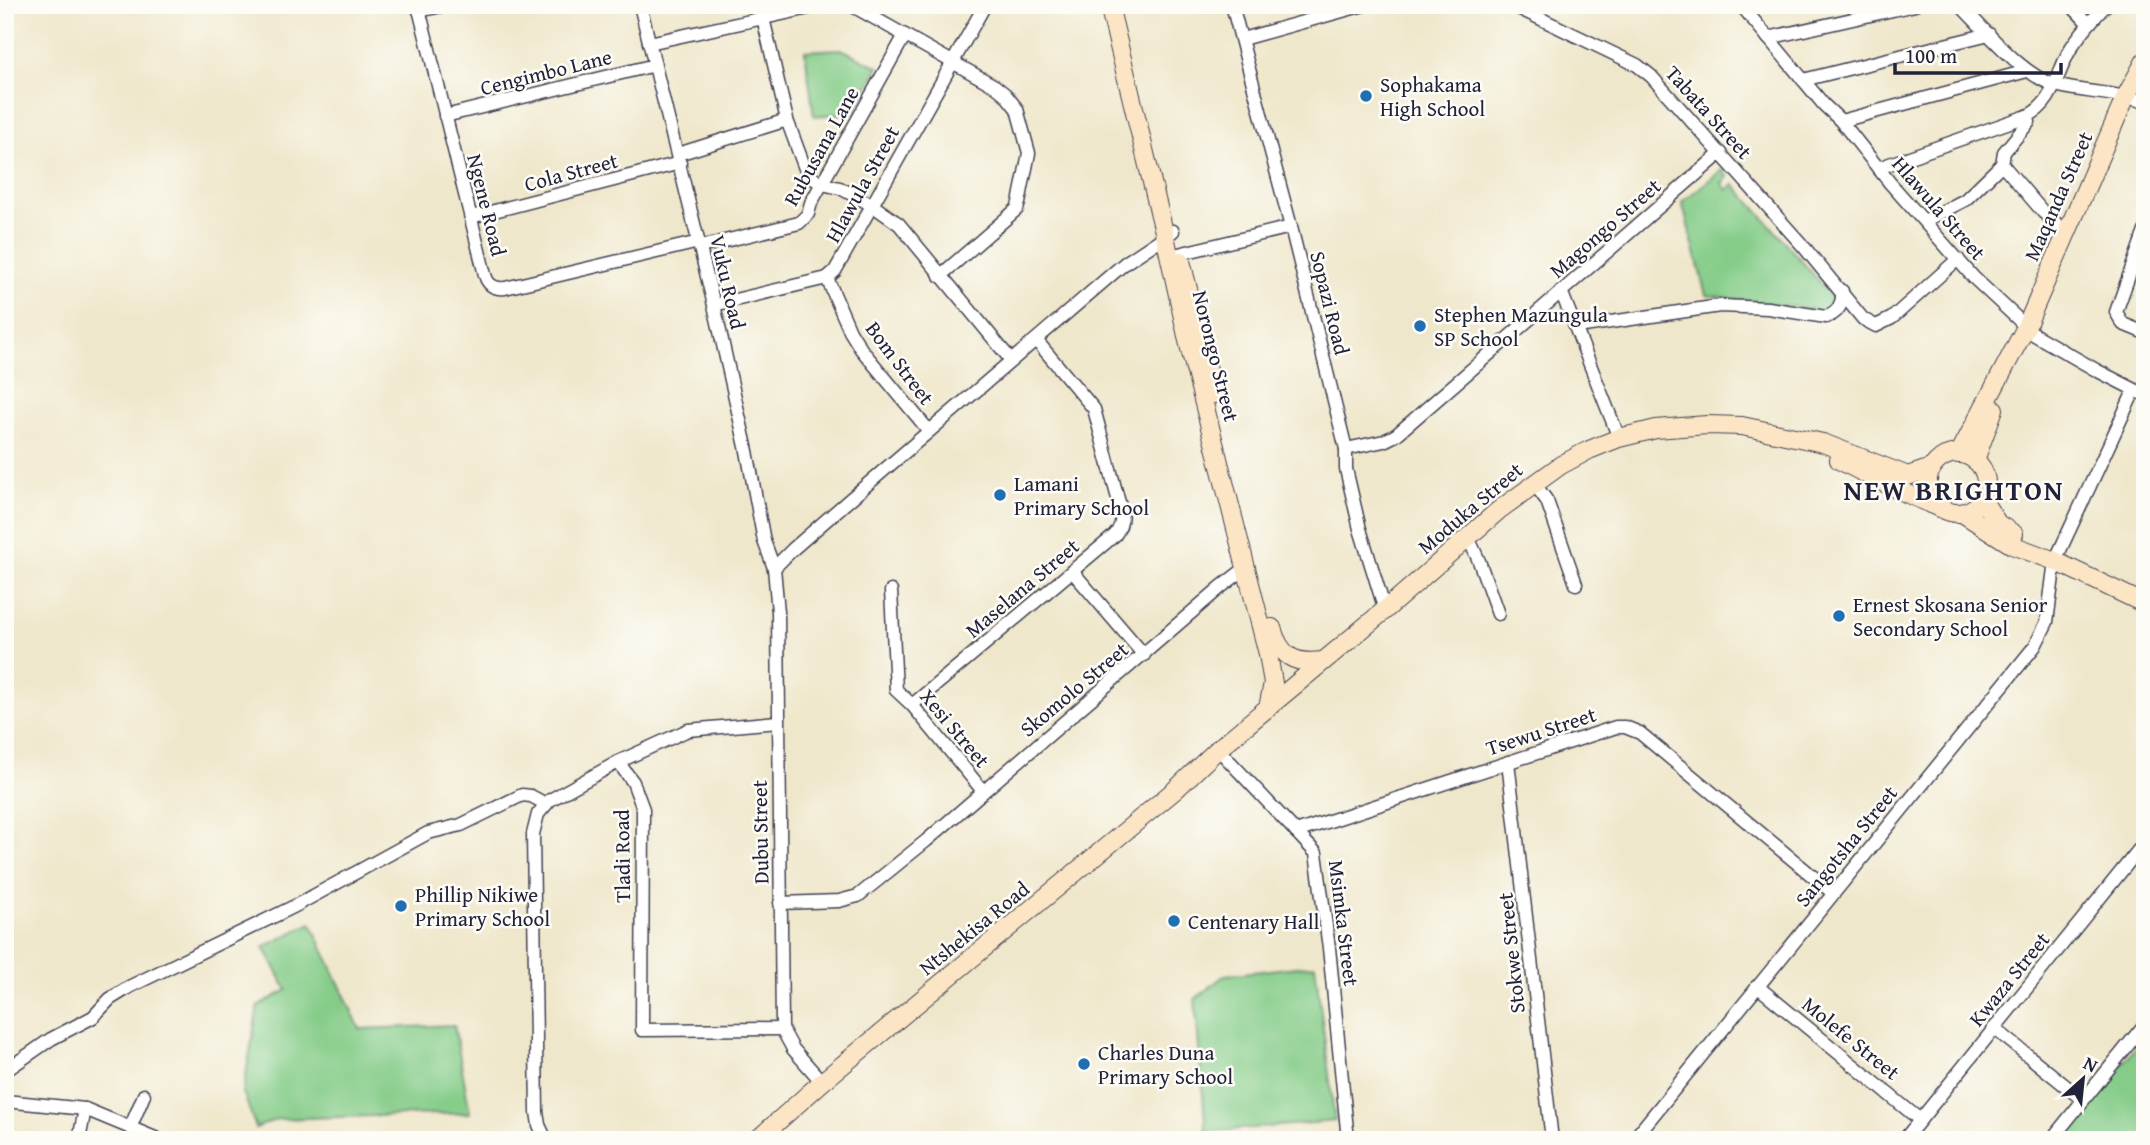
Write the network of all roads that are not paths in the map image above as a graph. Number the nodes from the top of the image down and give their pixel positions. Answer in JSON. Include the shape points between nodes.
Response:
{"nodes":[{"id":1,"x":446,"y":5,"type":"edge"},
{"id":2,"x":640,"y":5,"type":"edge"},
{"id":3,"x":823,"y":5,"type":"edge"},
{"id":4,"x":851,"y":5,"type":"edge"},
{"id":5,"x":985,"y":5,"type":"edge"},
{"id":6,"x":1232,"y":5,"type":"edge"},
{"id":7,"x":1364,"y":5,"type":"edge"},
{"id":8,"x":1512,"y":5,"type":"edge"},
{"id":9,"x":1741,"y":5,"type":"edge"},
{"id":10,"x":1915,"y":5,"type":"edge"},
{"id":11,"x":1960,"y":5,"type":"edge"},
{"id":12,"x":2071,"y":5,"type":"edge"},
{"id":13,"x":2106,"y":5,"type":"edge"},
{"id":14,"x":419,"y":8,"type":"edge"},
{"id":15,"x":1115,"y":8,"type":"edge"},
{"id":16,"x":762,"y":11,"type":"edge"},
{"id":17,"x":2088,"y":23,"type":"junction"},
{"id":18,"x":1989,"y":34,"type":"junction"},
{"id":19,"x":905,"y":35,"type":"junction"},
{"id":20,"x":1768,"y":38,"type":"junction"},
{"id":21,"x":1242,"y":39,"type":"junction"},
{"id":22,"x":649,"y":43,"type":"junction"},
{"id":23,"x":2145,"y":61,"type":"edge"},
{"id":24,"x":953,"y":62,"type":"junction"},
{"id":25,"x":655,"y":65,"type":"junction"},
{"id":26,"x":2027,"y":71,"type":"junction"},
{"id":27,"x":1804,"y":80,"type":"junction"},
{"id":28,"x":2055,"y":85,"type":"junction"},
{"id":29,"x":2126,"y":96,"type":"junction"},
{"id":30,"x":2145,"y":102,"type":"edge"},
{"id":31,"x":446,"y":116,"type":"junction"},
{"id":32,"x":2027,"y":117,"type":"junction"},
{"id":33,"x":787,"y":120,"type":"junction"},
{"id":34,"x":1841,"y":121,"type":"junction"},
{"id":35,"x":1721,"y":153,"type":"junction"},
{"id":36,"x":679,"y":158,"type":"junction"},
{"id":37,"x":2002,"y":164,"type":"junction"},
{"id":38,"x":1878,"y":168,"type":"junction"},
{"id":39,"x":822,"y":184,"type":"junction"},
{"id":40,"x":872,"y":205,"type":"junction"},
{"id":41,"x":471,"y":217,"type":"junction"},
{"id":42,"x":1924,"y":221,"type":"junction"},
{"id":43,"x":1291,"y":228,"type":"junction"},
{"id":44,"x":2145,"y":231,"type":"edge"},
{"id":45,"x":2067,"y":233,"type":"junction"},
{"id":46,"x":1169,"y":234,"type":"junction"},
{"id":47,"x":700,"y":245,"type":"junction"},
{"id":48,"x":1174,"y":255,"type":"junction"},
{"id":49,"x":1958,"y":259,"type":"junction"},
{"id":50,"x":940,"y":276,"type":"junction"},
{"id":51,"x":827,"y":278,"type":"junction"},
{"id":52,"x":1561,"y":291,"type":"junction"},
{"id":53,"x":1842,"y":291,"type":"junction"},
{"id":54,"x":714,"y":305,"type":"junction"},
{"id":55,"x":1577,"y":327,"type":"junction"},
{"id":56,"x":2026,"y":327,"type":"junction"},
{"id":57,"x":2145,"y":333,"type":"edge"},
{"id":58,"x":1036,"y":340,"type":"junction"},
{"id":59,"x":1011,"y":360,"type":"junction"},
{"id":60,"x":2139,"y":393,"type":"edge"},
{"id":61,"x":929,"y":431,"type":"junction"},
{"id":62,"x":1619,"y":438,"type":"junction"},
{"id":63,"x":1803,"y":439,"type":"junction"},
{"id":64,"x":1346,"y":449,"type":"junction"},
{"id":65,"x":1967,"y":457,"type":"junction"},
{"id":66,"x":1931,"y":468,"type":"junction"},
{"id":67,"x":1534,"y":483,"type":"junction"},
{"id":68,"x":1982,"y":499,"type":"junction"},
{"id":69,"x":1938,"y":507,"type":"junction"},
{"id":70,"x":1962,"y":513,"type":"junction"},
{"id":71,"x":1468,"y":537,"type":"junction"},
{"id":72,"x":2055,"y":561,"type":"junction"},
{"id":73,"x":1247,"y":567,"type":"junction"},
{"id":74,"x":774,"y":568,"type":"junction"},
{"id":75,"x":1072,"y":571,"type":"junction"},
{"id":76,"x":1576,"y":584,"type":"dead end"},
{"id":77,"x":891,"y":591,"type":"dead end"},
{"id":78,"x":2145,"y":604,"type":"edge"},
{"id":79,"x":1385,"y":610,"type":"junction"},
{"id":80,"x":1498,"y":614,"type":"dead end"},
{"id":81,"x":1277,"y":646,"type":"junction"},
{"id":82,"x":1144,"y":654,"type":"junction"},
{"id":83,"x":1323,"y":661,"type":"junction"},
{"id":84,"x":1293,"y":688,"type":"junction"},
{"id":85,"x":912,"y":705,"type":"junction"},
{"id":86,"x":1268,"y":708,"type":"junction"},
{"id":87,"x":778,"y":722,"type":"junction"},
{"id":88,"x":1218,"y":749,"type":"junction"},
{"id":89,"x":618,"y":762,"type":"junction"},
{"id":90,"x":1508,"y":762,"type":"junction"},
{"id":91,"x":983,"y":791,"type":"junction"},
{"id":92,"x":546,"y":804,"type":"junction"},
{"id":93,"x":1296,"y":832,"type":"junction"},
{"id":94,"x":2145,"y":842,"type":"edge"},
{"id":95,"x":1833,"y":893,"type":"junction"},
{"id":96,"x":780,"y":903,"type":"junction"},
{"id":97,"x":1757,"y":986,"type":"junction"},
{"id":98,"x":2145,"y":1024,"type":"edge"},
{"id":99,"x":1994,"y":1028,"type":"junction"},
{"id":100,"x":782,"y":1029,"type":"junction"},
{"id":101,"x":5,"y":1071,"type":"edge"},
{"id":102,"x":822,"y":1083,"type":"junction"},
{"id":103,"x":144,"y":1095,"type":"dead end"},
{"id":104,"x":2083,"y":1100,"type":"junction"},
{"id":105,"x":5,"y":1101,"type":"edge"},
{"id":106,"x":85,"y":1109,"type":"junction"},
{"id":107,"x":1920,"y":1120,"type":"junction"},
{"id":108,"x":131,"y":1126,"type":"junction"},
{"id":109,"x":777,"y":1131,"type":"edge"},
{"id":110,"x":79,"y":1140,"type":"edge"},
{"id":111,"x":160,"y":1140,"type":"edge"},
{"id":112,"x":546,"y":1140,"type":"edge"},
{"id":113,"x":757,"y":1140,"type":"edge"},
{"id":114,"x":1349,"y":1140,"type":"edge"},
{"id":115,"x":1552,"y":1140,"type":"edge"},
{"id":116,"x":1633,"y":1140,"type":"edge"},
{"id":117,"x":1904,"y":1140,"type":"edge"},
{"id":118,"x":2051,"y":1140,"type":"edge"}],
"edges":[{"from":1,"to":14,"type":"street"},
{"from":2,"to":22,"type":"street","name":"Vuku Road"},
{"from":3,"to":16,"type":"street"},
{"from":4,"to":19,"type":"street"},
{"from":5,"to":24,"type":"street","name":"Hlawula Street"},
{"from":6,"to":21,"type":"street","name":"Sopazi Road"},
{"from":7,"to":21,"type":"street"},
{"from":8,"to":35,"type":"street","name":"Tabata Street","via":[[1645,70]]},
{"from":9,"to":20,"type":"street","name":"Hlawula Street"},
{"from":10,"to":20,"type":"street"},
{"from":11,"to":18,"type":"street"},
{"from":12,"to":17,"type":"street"},
{"from":13,"to":17,"type":"street"},
{"from":14,"to":31,"type":"street","name":"Ngene Road"},
{"from":15,"to":46,"type":"street","name":"Norongo Street","via":[[1165,188]]},
{"from":16,"to":22,"type":"street"},
{"from":16,"to":33,"type":"street"},
{"from":17,"to":28,"type":"street"},
{"from":18,"to":26,"type":"street"},
{"from":18,"to":27,"type":"street"},
{"from":19,"to":24,"type":"street"},
{"from":19,"to":39,"type":"street","name":"Rubusana Lane"},
{"from":20,"to":27,"type":"street","name":"Hlawula Street"},
{"from":21,"to":43,"type":"street","name":"Sopazi Road"},
{"from":22,"to":25,"type":"street","name":"Vuku Road"},
{"from":23,"to":29,"type":"street","name":"Maqanda Street"},
{"from":24,"to":40,"type":"street","name":"Hlawula Street"},
{"from":24,"to":50,"type":"street","via":[[1005,94],[1019,113],[1029,153],[1017,209]]},
{"from":25,"to":31,"type":"street","name":"Cengimbo Lane"},
{"from":25,"to":36,"type":"street","name":"Vuku Road"},
{"from":26,"to":28,"type":"street"},
{"from":26,"to":34,"type":"street"},
{"from":27,"to":34,"type":"street","name":"Hlawula Street"},
{"from":28,"to":29,"type":"street"},
{"from":28,"to":32,"type":"street","via":[[2043,106]]},
{"from":29,"to":30,"type":"street"},
{"from":29,"to":45,"type":"street","name":"Maqanda Street"},
{"from":31,"to":41,"type":"street","name":"Ngene Road"},
{"from":32,"to":37,"type":"street","via":[[2029,122],[2004,152]]},
{"from":32,"to":38,"type":"street"},
{"from":33,"to":36,"type":"street","name":"Cola Street"},
{"from":33,"to":39,"type":"street","via":[[807,174]]},
{"from":34,"to":38,"type":"street","name":"Hlawula Street"},
{"from":35,"to":52,"type":"street","name":"Magongo Street"},
{"from":35,"to":53,"type":"street","name":"Tabata Street"},
{"from":36,"to":41,"type":"street","name":"Cola Street"},
{"from":36,"to":47,"type":"street","name":"Vuku Road"},
{"from":37,"to":42,"type":"street","via":[[1965,200]]},
{"from":37,"to":45,"type":"street"},
{"from":38,"to":42,"type":"street","name":"Hlawula Street"},
{"from":39,"to":40,"type":"street"},
{"from":39,"to":47,"type":"street","name":"Rubusana Lane","via":[[799,223]]},
{"from":40,"to":50,"type":"street","via":[[904,229]]},
{"from":40,"to":51,"type":"street","name":"Hlawula Street"},
{"from":41,"to":47,"type":"street","name":"Ngene Road","via":[[487,281],[500,289]]},
{"from":42,"to":49,"type":"street","name":"Hlawula Street"},
{"from":43,"to":48,"type":"street"},
{"from":43,"to":64,"type":"street","name":"Sopazi Road"},
{"from":44,"to":57,"type":"street","via":[[2116,312],[2123,324]]},
{"from":45,"to":56,"type":"street","name":"Maqanda Street"},
{"from":46,"to":48,"type":"street","name":"Norongo Street"},
{"from":46,"to":58,"type":"street","via":[[1125,263]]},
{"from":47,"to":54,"type":"street","name":"Vuku Road"},
{"from":48,"to":73,"type":"street","name":"Norongo Street","via":[[1189,345]]},
{"from":48,"to":81,"type":"street","name":"Norongo Street"},
{"from":49,"to":53,"type":"street","name":"Tabata Street","via":[[1892,318],[1876,326],[1863,318]]},
{"from":49,"to":56,"type":"street","name":"Hlawula Street"},
{"from":50,"to":59,"type":"street"},
{"from":51,"to":54,"type":"street"},
{"from":51,"to":61,"type":"street","name":"Bom Street","via":[[861,349]]},
{"from":52,"to":55,"type":"street"},
{"from":52,"to":64,"type":"street","name":"Magongo Street","via":[[1396,435]]},
{"from":53,"to":55,"type":"street","via":[[1843,301],[1826,317],[1753,306],[1703,308]]},
{"from":54,"to":74,"type":"street","name":"Vuku Road","via":[[759,519]]},
{"from":55,"to":62,"type":"street"},
{"from":56,"to":60,"type":"street","name":"Hlawula Street"},
{"from":56,"to":65,"type":"street","name":"Maqanda Street"},
{"from":58,"to":59,"type":"street"},
{"from":58,"to":75,"type":"street","name":"Maselana Street","via":[[1096,412],[1122,514],[1115,536]]},
{"from":59,"to":61,"type":"street"},
{"from":60,"to":72,"type":"street","name":"Sangotsha Street"},
{"from":61,"to":74,"type":"street"},
{"from":62,"to":63,"type":"street","name":"Moduka Street","via":[[1707,425]]},
{"from":62,"to":67,"type":"street","name":"Moduka Street","via":[[1573,457]]},
{"from":63,"to":66,"type":"street","name":"Moduka Street","via":[[1908,476]]},
{"from":63,"to":69,"type":"street","name":"Moduka Street"},
{"from":64,"to":79,"type":"street","name":"Sopazi Road","via":[[1346,470],[1360,529]]},
{"from":65,"to":66,"type":"street","via":[[1943,457]]},
{"from":65,"to":68,"type":"street","via":[[1985,474]]},
{"from":66,"to":69,"type":"street","via":[[1928,493]]},
{"from":67,"to":71,"type":"street","name":"Moduka Street"},
{"from":67,"to":76,"type":"street","via":[[1547,501]]},
{"from":68,"to":70,"type":"street"},
{"from":68,"to":72,"type":"street","via":[[1998,524]]},
{"from":69,"to":70,"type":"street"},
{"from":70,"to":72,"type":"street","via":[[2012,545]]},
{"from":71,"to":79,"type":"street","name":"Moduka Street"},
{"from":71,"to":80,"type":"street"},
{"from":72,"to":78,"type":"street"},
{"from":72,"to":95,"type":"street","name":"Sangotsha Street","via":[[2042,635]]},
{"from":73,"to":82,"type":"street","name":"Skomolo Street"},
{"from":73,"to":86,"type":"street","name":"Norongo Street","via":[[1272,675]]},
{"from":74,"to":87,"type":"street","name":"Dubu Street"},
{"from":75,"to":82,"type":"street"},
{"from":75,"to":85,"type":"street","name":"Maselana Street"},
{"from":77,"to":85,"type":"street","name":"Xesi Street","via":[[897,690]]},
{"from":79,"to":83,"type":"street","name":"Moduka Street"},
{"from":81,"to":83,"type":"street","via":[[1299,662]]},
{"from":81,"to":84,"type":"street","name":"Norongo Street"},
{"from":82,"to":91,"type":"street","name":"Skomolo Street"},
{"from":83,"to":84,"type":"street","name":"Moduka Street"},
{"from":84,"to":86,"type":"street","name":"Moduka Street"},
{"from":85,"to":91,"type":"street","name":"Xesi Street"},
{"from":86,"to":88,"type":"street","name":"Moduka Street"},
{"from":87,"to":89,"type":"street","via":[[688,730]]},
{"from":87,"to":96,"type":"street","name":"Dubu Street"},
{"from":88,"to":93,"type":"street","name":"Msimka Street"},
{"from":88,"to":102,"type":"street","name":"Ntshekisa Road","via":[[1175,790]]},
{"from":89,"to":92,"type":"street"},
{"from":89,"to":100,"type":"street","name":"Tladi Road","via":[[633,782],[643,809],[642,1030]]},
{"from":90,"to":93,"type":"street","name":"Tsewu Street"},
{"from":90,"to":95,"type":"street","name":"Tsewu Street","via":[[1616,727],[1633,729]]},
{"from":90,"to":115,"type":"street","name":"Stokwe Street"},
{"from":91,"to":96,"type":"street","name":"Skomolo Street","via":[[854,898]]},
{"from":92,"to":101,"type":"street","via":[[522,795],[461,825],[428,833],[295,906],[131,986],[93,1017]]},
{"from":92,"to":112,"type":"street","via":[[533,834],[537,1117]]},
{"from":93,"to":114,"type":"street","name":"Msimka Street","via":[[1319,862]]},
{"from":94,"to":99,"type":"street","name":"Kwaza Street"},
{"from":95,"to":97,"type":"street","name":"Sangotsha Street"},
{"from":96,"to":100,"type":"street","name":"Dubu Street"},
{"from":97,"to":107,"type":"street","name":"Molefe Street"},
{"from":97,"to":116,"type":"street","name":"Sangotsha Street"},
{"from":98,"to":104,"type":"street"},
{"from":99,"to":104,"type":"street"},
{"from":99,"to":107,"type":"street","name":"Kwaza Street"},
{"from":100,"to":102,"type":"street"},
{"from":102,"to":109,"type":"street","name":"Ntshekisa Road"},
{"from":103,"to":108,"type":"street"},
{"from":104,"to":118,"type":"street"},
{"from":105,"to":106,"type":"street"},
{"from":106,"to":108,"type":"street"},
{"from":106,"to":110,"type":"street"},
{"from":107,"to":117,"type":"street","name":"Kwaza Street"},
{"from":108,"to":111,"type":"street"},
{"from":109,"to":113,"type":"street","name":"Ntshekisa Road"}]}
